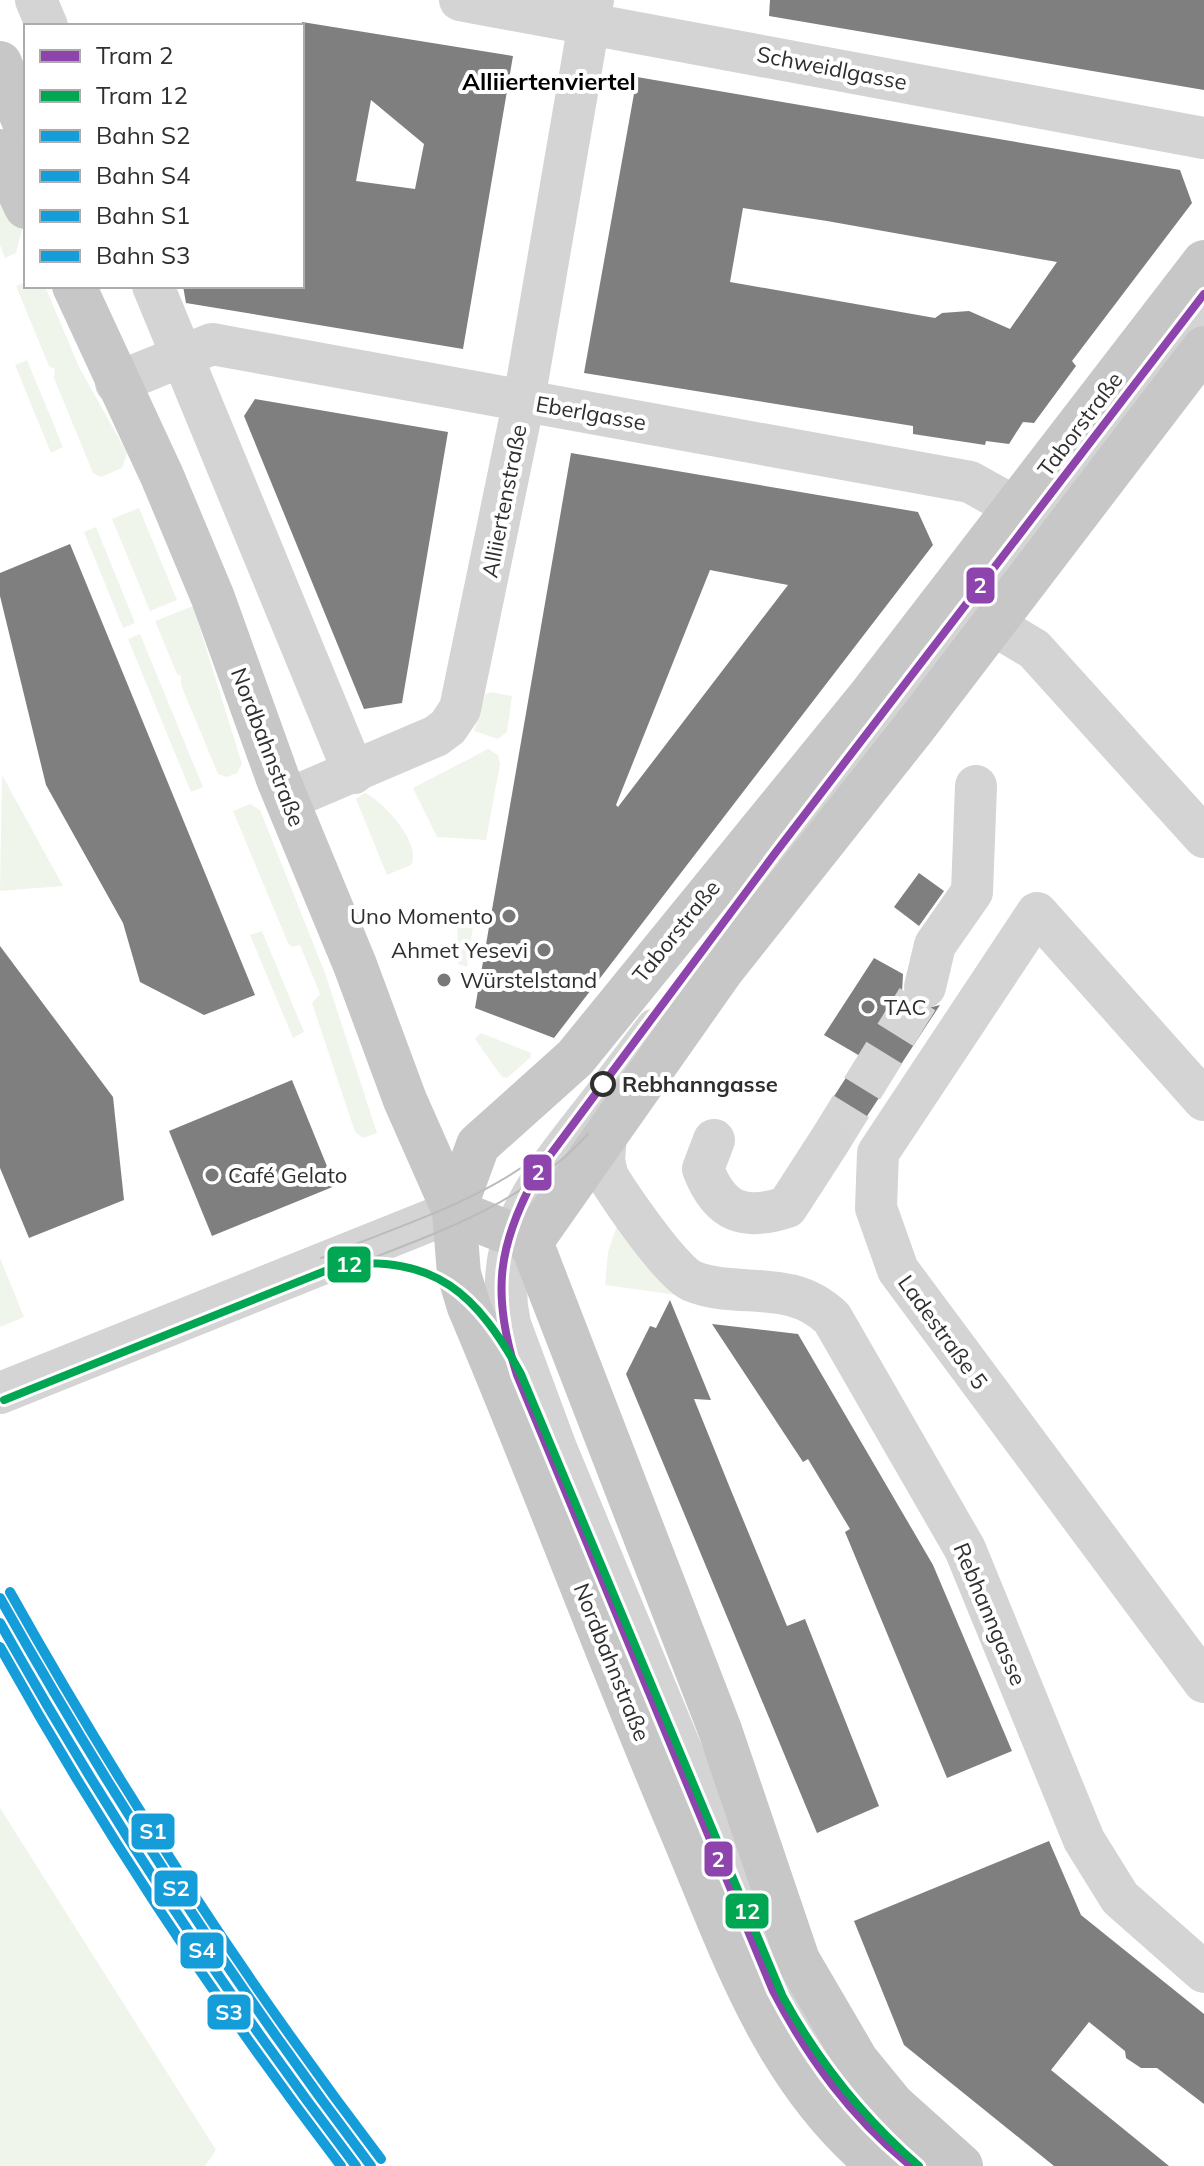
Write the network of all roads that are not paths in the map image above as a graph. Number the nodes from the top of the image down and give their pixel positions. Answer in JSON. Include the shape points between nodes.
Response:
{"nodes":[{"id":1,"x":36,"y":0,"type":"edge"},
{"id":2,"x":460,"y":0,"type":"edge"},
{"id":3,"x":591,"y":11,"type":"edge"},
{"id":4,"x":46,"y":24,"type":"edge"},
{"id":5,"x":0,"y":63,"type":"edge"},
{"id":6,"x":24,"y":122,"type":"edge"},
{"id":7,"x":1204,"y":138,"type":"edge"},
{"id":8,"x":0,"y":151,"type":"edge"},
{"id":9,"x":24,"y":203,"type":"edge"},
{"id":10,"x":1203,"y":278,"type":"edge"},
{"id":11,"x":75,"y":288,"type":"edge"},
{"id":12,"x":154,"y":288,"type":"edge"},
{"id":13,"x":1204,"y":348,"type":"edge"},
{"id":14,"x":181,"y":356,"type":"junction"},
{"id":15,"x":116,"y":383,"type":"junction"},
{"id":16,"x":524,"y":400,"type":"junction"},
{"id":17,"x":1039,"y":521,"type":"junction"},
{"id":18,"x":971,"y":611,"type":"junction"},
{"id":19,"x":354,"y":773,"type":"junction"},
{"id":20,"x":976,"y":786,"type":"dead end"},
{"id":21,"x":286,"y":800,"type":"junction"},
{"id":22,"x":1204,"y":837,"type":"edge"},
{"id":23,"x":925,"y":987,"type":"tunnel mouth"},
{"id":24,"x":1204,"y":1100,"type":"edge"},
{"id":25,"x":606,"y":1133,"type":"junction"},
{"id":26,"x":714,"y":1140,"type":"dead end"},
{"id":27,"x":829,"y":1142,"type":"tunnel mouth"},
{"id":28,"x":454,"y":1211,"type":"junction"},
{"id":29,"x":523,"y":1238,"type":"junction"},
{"id":30,"x":0,"y":1393,"type":"edge"},
{"id":31,"x":1204,"y":1682,"type":"edge"},
{"id":32,"x":1204,"y":1972,"type":"edge"},
{"id":33,"x":880,"y":2166,"type":"edge"},
{"id":34,"x":923,"y":2166,"type":"edge"},
{"id":35,"x":961,"y":2166,"type":"edge"}],
"edges":[{"from":1,"to":4,"type":"street"},
{"from":2,"to":3,"type":"street","name":"Schweidlgasse"},
{"from":3,"to":7,"type":"street","name":"Schweidlgasse"},
{"from":3,"to":16,"type":"street","name":"Alliiertenstraße"},
{"from":5,"to":6,"type":"main road"},
{"from":8,"to":9,"type":"main road"},
{"from":10,"to":17,"type":"main road","name":"Taborstraße"},
{"from":11,"to":15,"type":"main road","name":"Nordbahnstraße"},
{"from":12,"to":14,"type":"street"},
{"from":13,"to":17,"type":"main road","name":"Taborstraße"},
{"from":14,"to":15,"type":"street","name":"Eberlgasse"},
{"from":14,"to":16,"type":"street","name":"Eberlgasse","via":[[212,344]]},
{"from":14,"to":19,"type":"street"},
{"from":15,"to":21,"type":"main road","name":"Nordbahnstraße","via":[[213,598]]},
{"from":16,"to":17,"type":"street","name":"Eberlgasse","via":[[970,482]]},
{"from":16,"to":19,"type":"street","name":"Alliiertenstraße","via":[[460,709],[436,736]]},
{"from":17,"to":18,"type":"main road","name":"Taborstraße"},
{"from":18,"to":22,"type":"street","via":[[1034,649]]},
{"from":18,"to":25,"type":"main road","name":"Taborstraße"},
{"from":18,"to":28,"type":"main road","name":"Taborstraße","via":[[575,1058],[478,1145]]},
{"from":18,"to":29,"type":"street","name":"Taborstraße","via":[[546,1171],[523,1209]]},
{"from":19,"to":21,"type":"street","name":"Alliiertenstraße"},
{"from":20,"to":23,"type":"street","via":[[972,892],[935,945]]},
{"from":21,"to":28,"type":"main road","name":"Nordbahnstraße"},
{"from":24,"to":31,"type":"street","name":"Ladestraße 5","via":[[1037,913],[878,1153],[876,1208],[898,1270]]},
{"from":25,"to":29,"type":"main road","name":"Taborstraße"},
{"from":25,"to":32,"type":"street","name":"Rebhanngasse","via":[[608,1177],[674,1269],[690,1281],[809,1300],[832,1318],[965,1549],[1084,1840],[1120,1898]]},
{"from":26,"to":27,"type":"street","via":[[703,1169],[712,1190],[726,1206],[748,1214],[787,1207]]},
{"from":28,"to":29,"type":"main road"},
{"from":28,"to":30,"type":"street"},
{"from":28,"to":33,"type":"main road","name":"Nordbahnstraße","via":[[459,1274],[469,1307],[646,1747],[765,2024],[812,2098]]},
{"from":29,"to":34,"type":"street","name":"Nordbahnstraße","via":[[508,1263],[507,1309],[521,1360],[772,1969],[831,2076],[860,2111]]},
{"from":29,"to":35,"type":"main road","via":[[716,1720],[798,1960],[857,2061],[893,2105]]}]}
